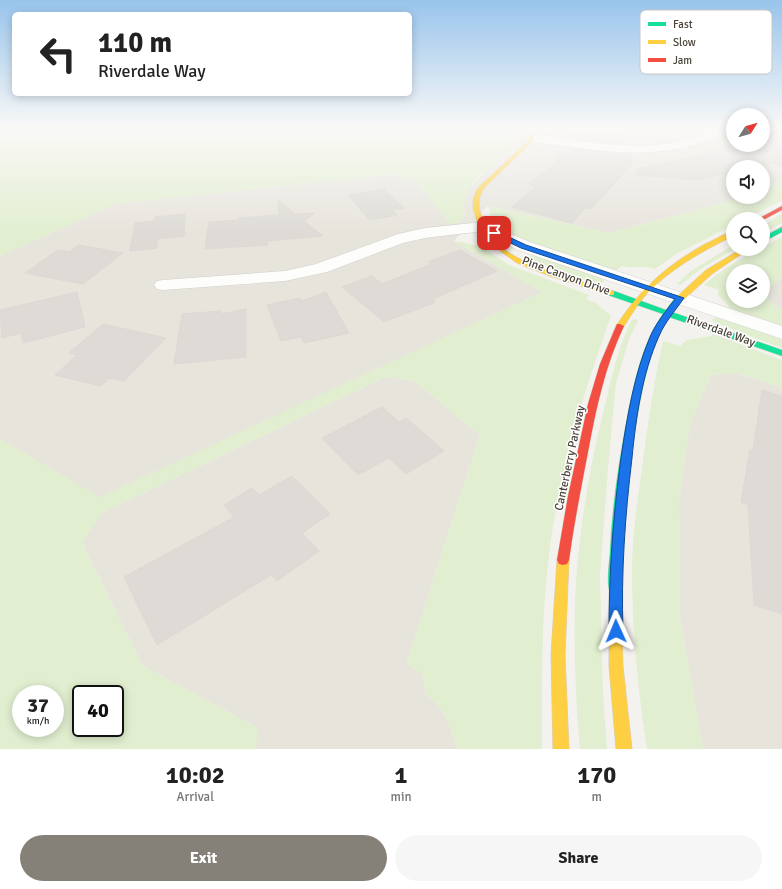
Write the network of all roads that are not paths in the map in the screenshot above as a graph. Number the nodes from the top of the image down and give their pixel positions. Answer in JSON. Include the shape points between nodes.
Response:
{"nodes":[{"id":1,"x":505,"y":164,"type":"edge"},
{"id":2,"x":782,"y":208,"type":"edge"},
{"id":3,"x":770,"y":214,"type":"edge"},
{"id":4,"x":483,"y":227,"type":"junction"},
{"id":5,"x":782,"y":230,"type":"edge"},
{"id":6,"x":770,"y":236,"type":"edge"},
{"id":7,"x":726,"y":237,"type":"edge"},
{"id":8,"x":735,"y":256,"type":"edge"},
{"id":9,"x":163,"y":285,"type":"dead end"},
{"id":10,"x":642,"y":295,"type":"junction"},
{"id":11,"x":674,"y":305,"type":"junction"},
{"id":12,"x":782,"y":333,"type":"edge"},
{"id":13,"x":782,"y":353,"type":"edge"},
{"id":14,"x":561,"y":749,"type":"edge"},
{"id":15,"x":624,"y":749,"type":"edge"}],
"edges":[{"from":1,"to":4,"type":"street","via":[[479,192],[475,201]]},
{"from":2,"to":3,"type":"street"},
{"from":4,"to":9,"type":"street","via":[[424,233],[321,268],[285,276]]},
{"from":4,"to":10,"type":"street","name":"Pine Canyon Drive"},
{"from":5,"to":6,"type":"street"},
{"from":7,"to":10,"type":"street","name":"Canterberry Parkway","via":[[686,257],[660,276]]},
{"from":8,"to":11,"type":"street","via":[[699,279]]},
{"from":10,"to":11,"type":"street","name":"Riverdale Way"},
{"from":10,"to":14,"type":"street","name":"Canterberry Parkway","via":[[615,334],[603,365],[574,493],[563,563],[558,687]]},
{"from":11,"to":12,"type":"street","name":"Riverdale Way"},
{"from":11,"to":13,"type":"street","name":"Riverdale Way"},
{"from":11,"to":15,"type":"street","via":[[654,337],[638,385],[619,516],[615,588],[616,638]]}]}
